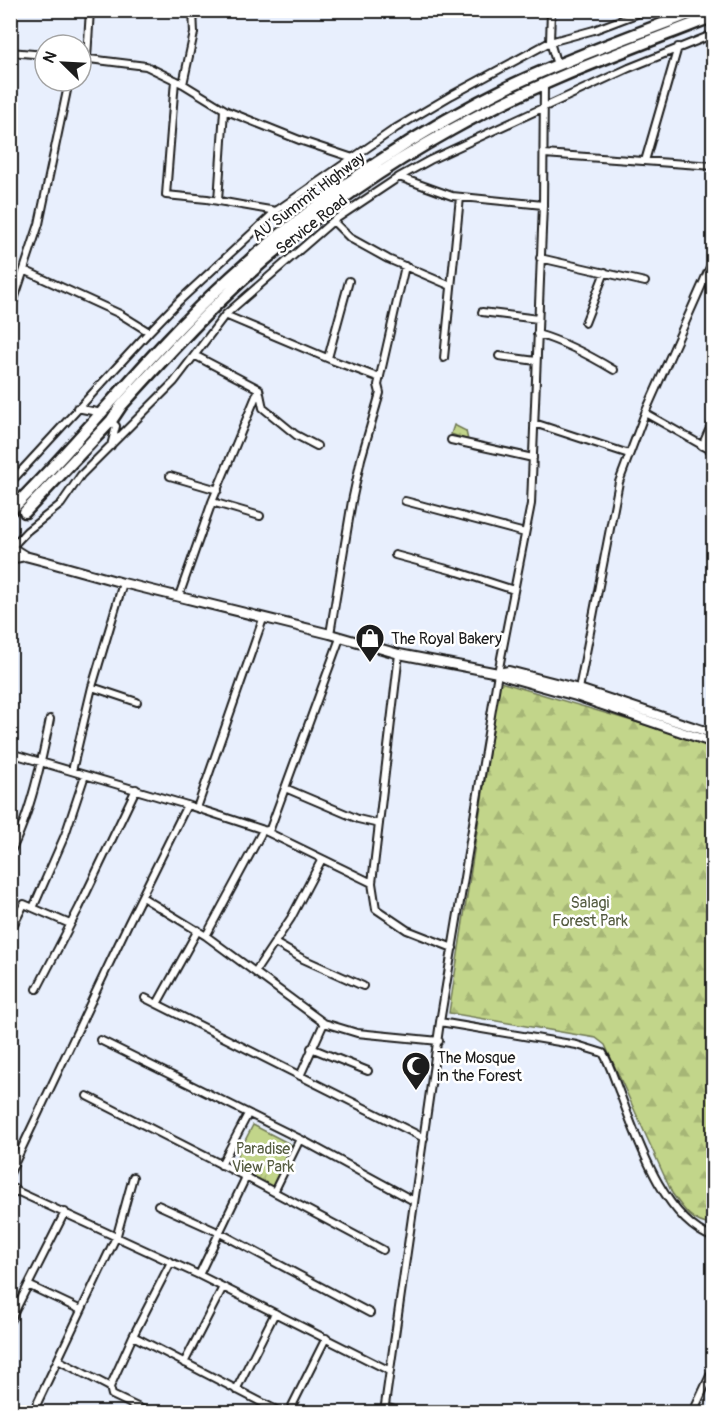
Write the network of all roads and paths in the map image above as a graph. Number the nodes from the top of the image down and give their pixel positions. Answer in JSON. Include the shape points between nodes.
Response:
{"nodes":[{"id":1,"x":90,"y":10,"type":"edge"},
{"id":2,"x":193,"y":10,"type":"edge"},
{"id":3,"x":551,"y":10,"type":"edge"},
{"id":4,"x":647,"y":10,"type":"edge"},
{"id":5,"x":699,"y":10,"type":"edge"},
{"id":6,"x":714,"y":16,"type":"edge"},
{"id":7,"x":87,"y":33,"type":"edge"},
{"id":8,"x":714,"y":34,"type":"edge"},
{"id":9,"x":550,"y":42,"type":"junction"},
{"id":10,"x":678,"y":47,"type":"junction"},
{"id":11,"x":10,"y":52,"type":"edge"},
{"id":12,"x":33,"y":54,"type":"edge"},
{"id":13,"x":93,"y":59,"type":"edge"},
{"id":14,"x":557,"y":65,"type":"junction"},
{"id":15,"x":175,"y":80,"type":"junction"},
{"id":16,"x":183,"y":84,"type":"junction"},
{"id":17,"x":544,"y":84,"type":"junction"},
{"id":18,"x":66,"y":93,"type":"edge"},
{"id":19,"x":545,"y":106,"type":"junction"},
{"id":20,"x":224,"y":110,"type":"junction"},
{"id":21,"x":544,"y":154,"type":"junction"},
{"id":22,"x":353,"y":158,"type":"junction"},
{"id":23,"x":645,"y":161,"type":"junction"},
{"id":24,"x":714,"y":166,"type":"edge"},
{"id":25,"x":399,"y":177,"type":"junction"},
{"id":26,"x":460,"y":197,"type":"junction"},
{"id":27,"x":218,"y":201,"type":"junction"},
{"id":28,"x":543,"y":205,"type":"junction"},
{"id":29,"x":276,"y":211,"type":"junction"},
{"id":30,"x":333,"y":221,"type":"junction"},
{"id":31,"x":540,"y":258,"type":"junction"},
{"id":32,"x":714,"y":258,"type":"edge"},
{"id":33,"x":405,"y":266,"type":"junction"},
{"id":34,"x":24,"y":270,"type":"junction"},
{"id":35,"x":605,"y":273,"type":"junction"},
{"id":36,"x":349,"y":281,"type":"dead end"},
{"id":37,"x":645,"y":282,"type":"dead end"},
{"id":38,"x":452,"y":286,"type":"junction"},
{"id":39,"x":10,"y":312,"type":"edge"},
{"id":40,"x":482,"y":312,"type":"dead end"},
{"id":41,"x":225,"y":315,"type":"junction"},
{"id":42,"x":538,"y":318,"type":"junction"},
{"id":43,"x":585,"y":323,"type":"dead end"},
{"id":44,"x":149,"y":332,"type":"junction"},
{"id":45,"x":537,"y":334,"type":"junction"},
{"id":46,"x":196,"y":356,"type":"junction"},
{"id":47,"x":499,"y":356,"type":"dead end"},
{"id":48,"x":328,"y":358,"type":"junction"},
{"id":49,"x":444,"y":358,"type":"dead end"},
{"id":50,"x":536,"y":362,"type":"junction"},
{"id":51,"x":614,"y":370,"type":"dead end"},
{"id":52,"x":380,"y":378,"type":"junction"},
{"id":53,"x":259,"y":389,"type":"junction"},
{"id":54,"x":77,"y":408,"type":"junction"},
{"id":55,"x":101,"y":412,"type":"junction"},
{"id":56,"x":645,"y":413,"type":"junction"},
{"id":57,"x":714,"y":419,"type":"edge"},
{"id":58,"x":111,"y":421,"type":"junction"},
{"id":59,"x":534,"y":423,"type":"junction"},
{"id":60,"x":451,"y":440,"type":"dead end"},
{"id":61,"x":111,"y":446,"type":"junction"},
{"id":62,"x":317,"y":446,"type":"dead end"},
{"id":63,"x":702,"y":446,"type":"junction"},
{"id":64,"x":714,"y":452,"type":"edge"},
{"id":65,"x":628,"y":454,"type":"junction"},
{"id":66,"x":533,"y":459,"type":"junction"},
{"id":67,"x":170,"y":476,"type":"dead end"},
{"id":68,"x":10,"y":483,"type":"edge"},
{"id":69,"x":218,"y":490,"type":"junction"},
{"id":70,"x":405,"y":501,"type":"dead end"},
{"id":71,"x":213,"y":502,"type":"junction"},
{"id":72,"x":10,"y":511,"type":"edge"},
{"id":73,"x":26,"y":512,"type":"dead end"},
{"id":74,"x":260,"y":516,"type":"dead end"},
{"id":75,"x":525,"y":533,"type":"junction"},
{"id":76,"x":11,"y":548,"type":"edge"},
{"id":77,"x":395,"y":555,"type":"dead end"},
{"id":78,"x":25,"y":556,"type":"junction"},
{"id":79,"x":10,"y":559,"type":"edge"},
{"id":80,"x":123,"y":583,"type":"junction"},
{"id":81,"x":514,"y":590,"type":"junction"},
{"id":82,"x":179,"y":596,"type":"junction"},
{"id":83,"x":263,"y":619,"type":"junction"},
{"id":84,"x":330,"y":634,"type":"junction"},
{"id":85,"x":340,"y":638,"type":"junction"},
{"id":86,"x":399,"y":654,"type":"junction"},
{"id":87,"x":498,"y":673,"type":"junction"},
{"id":88,"x":92,"y":687,"type":"junction"},
{"id":89,"x":579,"y":689,"type":"junction"},
{"id":90,"x":137,"y":702,"type":"dead end"},
{"id":91,"x":50,"y":719,"type":"dead end"},
{"id":92,"x":714,"y":734,"type":"edge"},
{"id":93,"x":714,"y":743,"type":"edge"},
{"id":94,"x":10,"y":753,"type":"edge"},
{"id":95,"x":40,"y":762,"type":"junction"},
{"id":96,"x":72,"y":771,"type":"junction"},
{"id":97,"x":85,"y":775,"type":"junction"},
{"id":98,"x":285,"y":788,"type":"junction"},
{"id":99,"x":136,"y":789,"type":"junction"},
{"id":100,"x":188,"y":805,"type":"junction"},
{"id":101,"x":197,"y":808,"type":"junction"},
{"id":102,"x":379,"y":824,"type":"junction"},
{"id":103,"x":265,"y":832,"type":"junction"},
{"id":104,"x":10,"y":853,"type":"edge"},
{"id":105,"x":322,"y":859,"type":"junction"},
{"id":106,"x":372,"y":883,"type":"junction"},
{"id":107,"x":142,"y":897,"type":"junction"},
{"id":108,"x":33,"y":908,"type":"junction"},
{"id":109,"x":70,"y":924,"type":"junction"},
{"id":110,"x":198,"y":930,"type":"junction"},
{"id":111,"x":10,"y":933,"type":"edge"},
{"id":112,"x":206,"y":936,"type":"junction"},
{"id":113,"x":275,"y":943,"type":"junction"},
{"id":114,"x":453,"y":948,"type":"junction"},
{"id":115,"x":255,"y":972,"type":"junction"},
{"id":116,"x":363,"y":986,"type":"dead end"},
{"id":117,"x":37,"y":989,"type":"dead end"},
{"id":118,"x":145,"y":998,"type":"dead end"},
{"id":119,"x":157,"y":1004,"type":"junction"},
{"id":120,"x":440,"y":1022,"type":"junction"},
{"id":121,"x":324,"y":1023,"type":"junction"},
{"id":122,"x":100,"y":1040,"type":"dead end"},
{"id":123,"x":439,"y":1041,"type":"junction"},
{"id":124,"x":311,"y":1048,"type":"junction"},
{"id":125,"x":368,"y":1071,"type":"dead end"},
{"id":126,"x":300,"y":1076,"type":"junction"},
{"id":127,"x":87,"y":1096,"type":"dead end"},
{"id":128,"x":248,"y":1114,"type":"junction"},
{"id":129,"x":424,"y":1138,"type":"junction"},
{"id":130,"x":300,"y":1139,"type":"junction"},
{"id":131,"x":220,"y":1165,"type":"junction"},
{"id":132,"x":10,"y":1173,"type":"edge"},
{"id":133,"x":133,"y":1177,"type":"dead end"},
{"id":134,"x":246,"y":1177,"type":"junction"},
{"id":135,"x":13,"y":1188,"type":"edge"},
{"id":136,"x":274,"y":1192,"type":"junction"},
{"id":137,"x":10,"y":1199,"type":"edge"},
{"id":138,"x":414,"y":1201,"type":"junction"},
{"id":139,"x":158,"y":1205,"type":"dead end"},
{"id":140,"x":65,"y":1212,"type":"junction"},
{"id":141,"x":220,"y":1233,"type":"junction"},
{"id":142,"x":117,"y":1236,"type":"junction"},
{"id":143,"x":714,"y":1238,"type":"edge"},
{"id":144,"x":383,"y":1250,"type":"dead end"},
{"id":145,"x":171,"y":1262,"type":"junction"},
{"id":146,"x":199,"y":1275,"type":"junction"},
{"id":147,"x":28,"y":1285,"type":"junction"},
{"id":148,"x":223,"y":1287,"type":"junction"},
{"id":149,"x":81,"y":1310,"type":"junction"},
{"id":150,"x":275,"y":1313,"type":"junction"},
{"id":151,"x":370,"y":1313,"type":"dead end"},
{"id":152,"x":10,"y":1321,"type":"edge"},
{"id":153,"x":133,"y":1336,"type":"junction"},
{"id":154,"x":326,"y":1338,"type":"junction"},
{"id":155,"x":58,"y":1360,"type":"junction"},
{"id":156,"x":184,"y":1364,"type":"junction"},
{"id":157,"x":714,"y":1366,"type":"edge"},
{"id":158,"x":390,"y":1371,"type":"junction"},
{"id":159,"x":110,"y":1387,"type":"junction"},
{"id":160,"x":236,"y":1390,"type":"junction"},
{"id":161,"x":385,"y":1410,"type":"edge"},
{"id":162,"x":33,"y":1413,"type":"edge"},
{"id":163,"x":148,"y":1413,"type":"edge"},
{"id":164,"x":280,"y":1413,"type":"edge"},
{"id":165,"x":290,"y":1413,"type":"edge"},
{"id":166,"x":401,"y":1413,"type":"edge"},
{"id":167,"x":693,"y":1413,"type":"edge"}],
"edges":[{"from":1,"to":7,"type":"street"},
{"from":2,"to":16,"type":"street","via":[[194,39]]},
{"from":3,"to":9,"type":"street"},
{"from":4,"to":9,"type":"street","name":"Service Road"},
{"from":5,"to":14,"type":"main road","name":"AU Summit Highway"},
{"from":6,"to":17,"type":"main road","name":"AU Summit Highway"},
{"from":8,"to":10,"type":"street","name":"Service Road"},
{"from":9,"to":14,"type":"street"},
{"from":9,"to":22,"type":"street","name":"Service Road","via":[[452,94]]},
{"from":10,"to":19,"type":"street","name":"Service Road"},
{"from":10,"to":23,"type":"street"},
{"from":11,"to":12,"type":"street"},
{"from":13,"to":15,"type":"street","via":[[146,66]]},
{"from":14,"to":55,"type":"main road","name":"AU Summit Highway","via":[[443,122],[303,215],[203,303]]},
{"from":15,"to":16,"type":"street"},
{"from":15,"to":27,"type":"street","via":[[166,195]]},
{"from":16,"to":20,"type":"street"},
{"from":17,"to":19,"type":"street"},
{"from":17,"to":58,"type":"main road","name":"AU Summit Highway","via":[[450,130],[310,223],[214,307]]},
{"from":18,"to":34,"type":"street","via":[[39,224]]},
{"from":19,"to":21,"type":"street"},
{"from":19,"to":25,"type":"street","name":"Service Road"},
{"from":20,"to":22,"type":"street"},
{"from":20,"to":27,"type":"street"},
{"from":21,"to":23,"type":"street"},
{"from":21,"to":28,"type":"street"},
{"from":22,"to":29,"type":"street","name":"Service Road"},
{"from":23,"to":24,"type":"street"},
{"from":25,"to":26,"type":"street"},
{"from":25,"to":30,"type":"street","name":"Service Road"},
{"from":26,"to":28,"type":"street"},
{"from":26,"to":38,"type":"street"},
{"from":27,"to":29,"type":"street"},
{"from":28,"to":31,"type":"street"},
{"from":29,"to":44,"type":"street","name":"Service Road"},
{"from":30,"to":33,"type":"street","via":[[350,238]]},
{"from":30,"to":41,"type":"street","name":"Service Road"},
{"from":31,"to":35,"type":"street"},
{"from":31,"to":42,"type":"street"},
{"from":32,"to":56,"type":"street"},
{"from":33,"to":38,"type":"street"},
{"from":33,"to":52,"type":"street"},
{"from":34,"to":39,"type":"street"},
{"from":34,"to":44,"type":"street","via":[[120,314]]},
{"from":35,"to":37,"type":"street"},
{"from":35,"to":43,"type":"street"},
{"from":36,"to":48,"type":"street"},
{"from":38,"to":49,"type":"street"},
{"from":40,"to":42,"type":"street"},
{"from":41,"to":46,"type":"street","name":"Service Road"},
{"from":41,"to":48,"type":"street"},
{"from":42,"to":45,"type":"street"},
{"from":44,"to":54,"type":"street","name":"Service Road"},
{"from":45,"to":50,"type":"street"},
{"from":45,"to":51,"type":"street","via":[[585,352]]},
{"from":46,"to":53,"type":"street"},
{"from":46,"to":61,"type":"street","name":"Service Road"},
{"from":47,"to":50,"type":"street"},
{"from":48,"to":52,"type":"street"},
{"from":50,"to":59,"type":"street"},
{"from":52,"to":84,"type":"street","via":[[380,393],[352,501]]},
{"from":53,"to":62,"type":"street","via":[[263,408],[296,435]]},
{"from":53,"to":69,"type":"street"},
{"from":54,"to":55,"type":"street"},
{"from":54,"to":68,"type":"street","name":"Service Road"},
{"from":55,"to":58,"type":"street"},
{"from":55,"to":72,"type":"main road","name":"AU Summit Highway"},
{"from":56,"to":63,"type":"street"},
{"from":56,"to":65,"type":"street"},
{"from":57,"to":63,"type":"street"},
{"from":58,"to":61,"type":"street","via":[[116,426]]},
{"from":58,"to":73,"type":"main road","name":"AU Summit Highway"},
{"from":59,"to":65,"type":"street"},
{"from":59,"to":66,"type":"street"},
{"from":60,"to":66,"type":"street"},
{"from":61,"to":76,"type":"street","name":"Service Road","via":[[81,475],[60,504]]},
{"from":63,"to":64,"type":"street"},
{"from":65,"to":89,"type":"street"},
{"from":66,"to":75,"type":"street"},
{"from":67,"to":69,"type":"street"},
{"from":69,"to":71,"type":"street"},
{"from":70,"to":75,"type":"street"},
{"from":71,"to":74,"type":"street"},
{"from":71,"to":82,"type":"street"},
{"from":75,"to":81,"type":"street"},
{"from":76,"to":78,"type":"street"},
{"from":77,"to":81,"type":"street"},
{"from":78,"to":79,"type":"street"},
{"from":78,"to":80,"type":"street"},
{"from":80,"to":82,"type":"street"},
{"from":80,"to":88,"type":"street"},
{"from":81,"to":87,"type":"street"},
{"from":82,"to":83,"type":"street"},
{"from":83,"to":84,"type":"street"},
{"from":83,"to":101,"type":"street"},
{"from":84,"to":85,"type":"street"},
{"from":85,"to":86,"type":"street"},
{"from":85,"to":98,"type":"street"},
{"from":86,"to":87,"type":"street"},
{"from":86,"to":102,"type":"street"},
{"from":87,"to":89,"type":"street","via":[[509,671]]},
{"from":87,"to":93,"type":"street"},
{"from":87,"to":114,"type":"street"},
{"from":88,"to":90,"type":"street"},
{"from":88,"to":96,"type":"street"},
{"from":89,"to":92,"type":"street"},
{"from":91,"to":95,"type":"street"},
{"from":94,"to":95,"type":"street"},
{"from":95,"to":96,"type":"street"},
{"from":95,"to":104,"type":"street"},
{"from":96,"to":97,"type":"street"},
{"from":97,"to":99,"type":"street"},
{"from":97,"to":108,"type":"street","via":[[65,835]]},
{"from":98,"to":102,"type":"street"},
{"from":98,"to":103,"type":"street","via":[[270,829]]},
{"from":99,"to":100,"type":"street"},
{"from":99,"to":109,"type":"street"},
{"from":100,"to":101,"type":"street"},
{"from":100,"to":107,"type":"street"},
{"from":101,"to":103,"type":"street"},
{"from":102,"to":106,"type":"street"},
{"from":103,"to":105,"type":"street"},
{"from":103,"to":112,"type":"street"},
{"from":105,"to":106,"type":"street"},
{"from":105,"to":113,"type":"street"},
{"from":106,"to":114,"type":"street","via":[[376,909],[407,930]]},
{"from":107,"to":110,"type":"street"},
{"from":107,"to":132,"type":"street"},
{"from":108,"to":109,"type":"street"},
{"from":108,"to":111,"type":"street","via":[[24,904]]},
{"from":109,"to":117,"type":"street"},
{"from":110,"to":112,"type":"street"},
{"from":110,"to":119,"type":"street"},
{"from":112,"to":115,"type":"street"},
{"from":113,"to":115,"type":"street"},
{"from":113,"to":116,"type":"street"},
{"from":114,"to":120,"type":"street"},
{"from":115,"to":121,"type":"street"},
{"from":118,"to":119,"type":"street"},
{"from":119,"to":126,"type":"street"},
{"from":120,"to":123,"type":"street"},
{"from":120,"to":143,"type":"street","via":[[577,1045],[603,1053],[634,1134],[661,1186],[695,1229]]},
{"from":121,"to":123,"type":"street","via":[[357,1034]]},
{"from":121,"to":124,"type":"street"},
{"from":122,"to":128,"type":"street"},
{"from":123,"to":129,"type":"street"},
{"from":124,"to":125,"type":"street"},
{"from":124,"to":126,"type":"street"},
{"from":126,"to":129,"type":"street"},
{"from":127,"to":131,"type":"street"},
{"from":128,"to":130,"type":"street"},
{"from":128,"to":131,"type":"street"},
{"from":129,"to":138,"type":"street"},
{"from":130,"to":136,"type":"street"},
{"from":130,"to":138,"type":"street"},
{"from":131,"to":134,"type":"street"},
{"from":133,"to":142,"type":"street"},
{"from":134,"to":136,"type":"street"},
{"from":134,"to":141,"type":"street"},
{"from":135,"to":137,"type":"street"},
{"from":135,"to":140,"type":"street"},
{"from":136,"to":144,"type":"street"},
{"from":138,"to":158,"type":"street"},
{"from":139,"to":141,"type":"street"},
{"from":140,"to":142,"type":"street"},
{"from":140,"to":147,"type":"street"},
{"from":141,"to":146,"type":"street"},
{"from":141,"to":151,"type":"street"},
{"from":142,"to":145,"type":"street"},
{"from":142,"to":149,"type":"street"},
{"from":145,"to":146,"type":"street"},
{"from":145,"to":153,"type":"street"},
{"from":146,"to":148,"type":"street"},
{"from":147,"to":149,"type":"street"},
{"from":147,"to":152,"type":"street"},
{"from":148,"to":150,"type":"street"},
{"from":148,"to":156,"type":"street"},
{"from":149,"to":155,"type":"street"},
{"from":150,"to":154,"type":"street"},
{"from":150,"to":160,"type":"street"},
{"from":153,"to":156,"type":"street"},
{"from":153,"to":159,"type":"street"},
{"from":154,"to":158,"type":"street"},
{"from":154,"to":165,"type":"street"},
{"from":155,"to":159,"type":"street"},
{"from":155,"to":162,"type":"street"},
{"from":156,"to":160,"type":"street"},
{"from":157,"to":167,"type":"street"},
{"from":158,"to":161,"type":"street"},
{"from":159,"to":163,"type":"street","via":[[112,1395]]},
{"from":160,"to":164,"type":"street"},
{"from":161,"to":166,"type":"street"}]}
